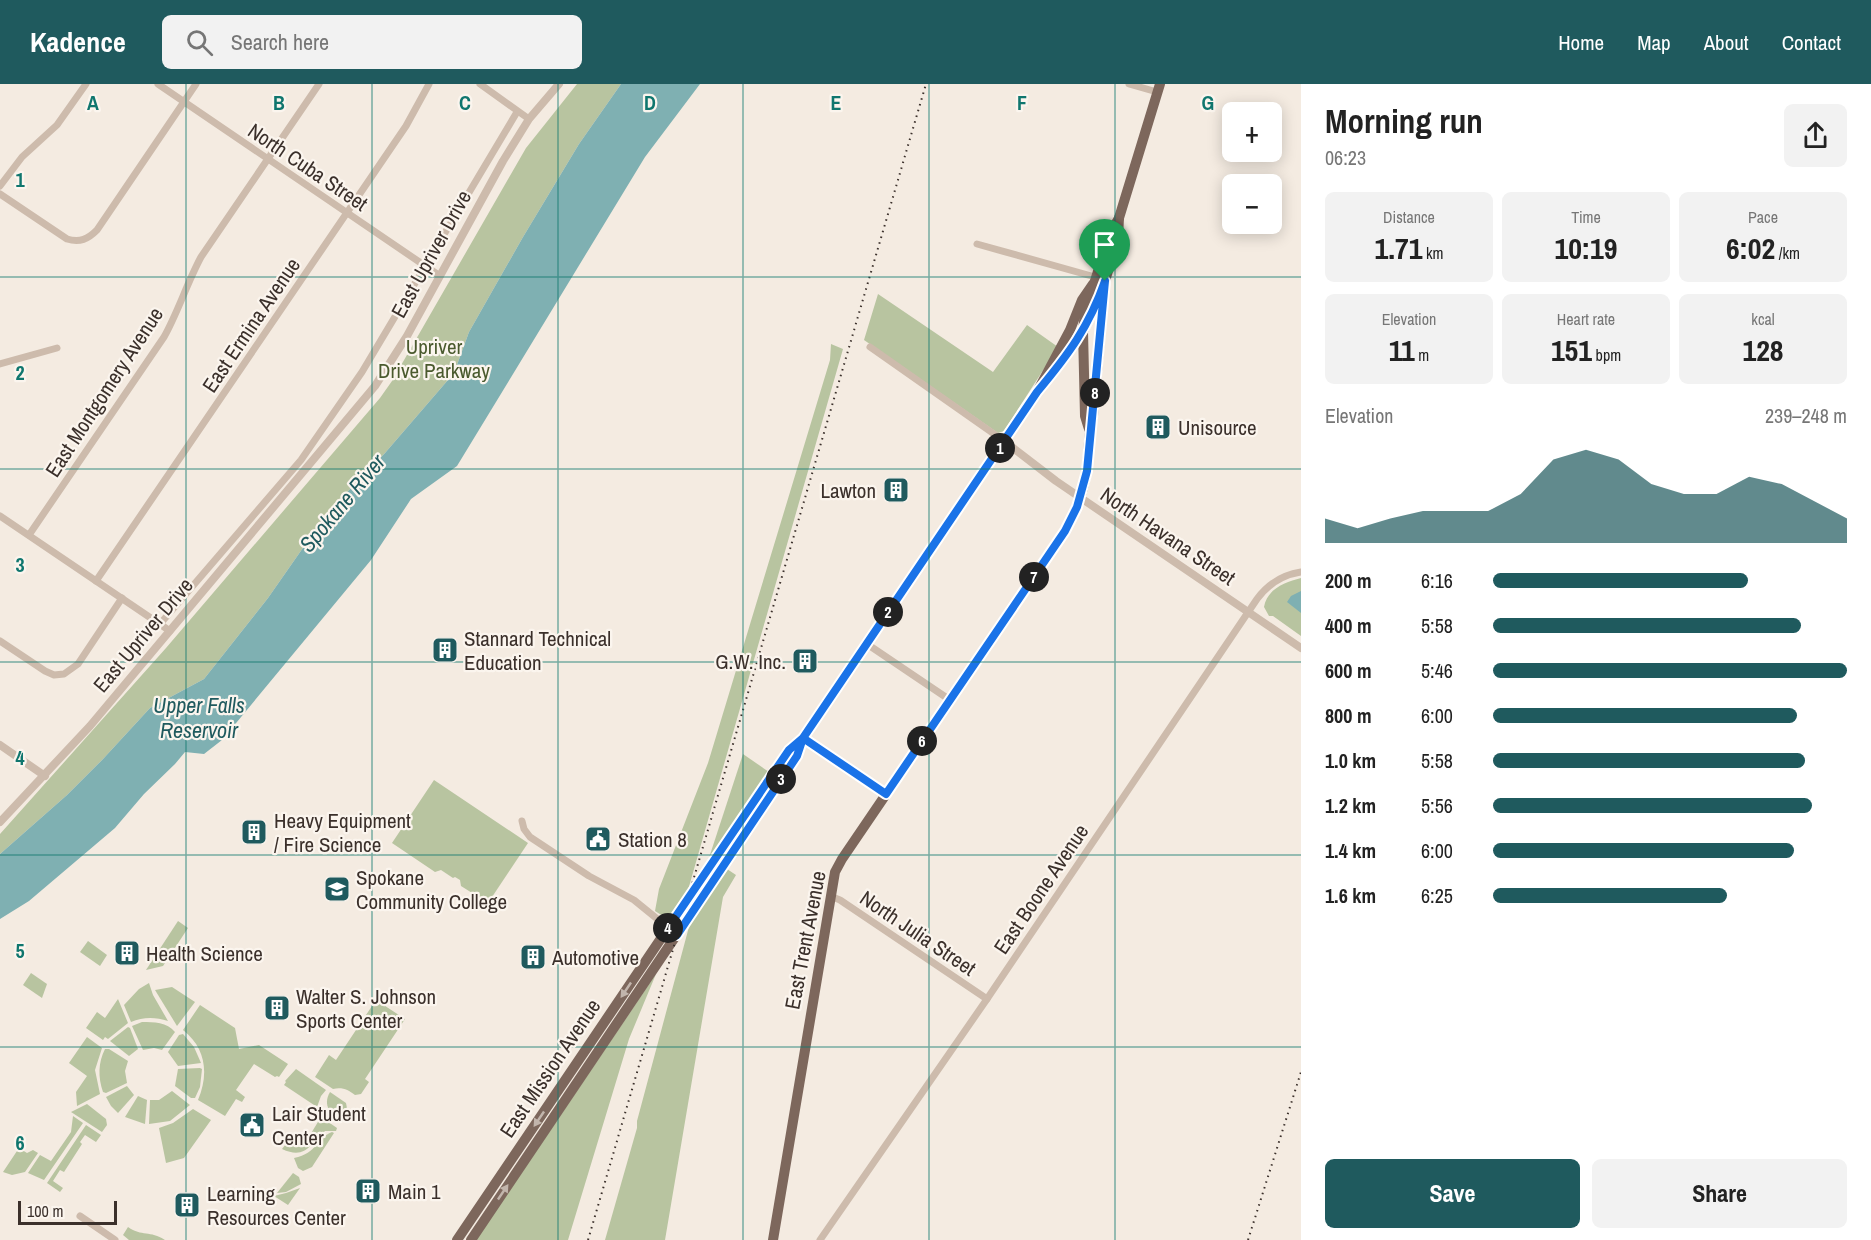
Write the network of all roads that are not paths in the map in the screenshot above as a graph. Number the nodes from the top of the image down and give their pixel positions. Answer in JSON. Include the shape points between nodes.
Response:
{"nodes":[{"id":1,"x":86,"y":84,"type":"edge"},
{"id":2,"x":158,"y":84,"type":"edge"},
{"id":3,"x":196,"y":84,"type":"edge"},
{"id":4,"x":319,"y":84,"type":"edge"},
{"id":5,"x":429,"y":84,"type":"edge"},
{"id":6,"x":480,"y":84,"type":"edge"},
{"id":7,"x":559,"y":84,"type":"edge"},
{"id":8,"x":1129,"y":84,"type":"edge"},
{"id":9,"x":1159,"y":88,"type":"edge"},
{"id":10,"x":184,"y":101,"type":"junction"},
{"id":11,"x":517,"y":112,"type":"junction"},
{"id":12,"x":529,"y":119,"type":"junction"},
{"id":13,"x":268,"y":159,"type":"junction"},
{"id":14,"x":0,"y":186,"type":"edge"},
{"id":15,"x":0,"y":194,"type":"edge"},
{"id":16,"x":347,"y":213,"type":"junction"},
{"id":17,"x":977,"y":244,"type":"dead end"},
{"id":18,"x":424,"y":265,"type":"junction"},
{"id":19,"x":440,"y":276,"type":"junction"},
{"id":20,"x":1098,"y":281,"type":"junction"},
{"id":21,"x":1083,"y":331,"type":"junction"},
{"id":22,"x":870,"y":347,"type":"dead end"},
{"id":23,"x":57,"y":348,"type":"dead end"},
{"id":24,"x":0,"y":364,"type":"edge"},
{"id":25,"x":1037,"y":392,"type":"junction"},
{"id":26,"x":1089,"y":430,"type":"junction"},
{"id":27,"x":1004,"y":441,"type":"junction"},
{"id":28,"x":305,"y":463,"type":"junction"},
{"id":29,"x":1080,"y":498,"type":"junction"},
{"id":30,"x":0,"y":516,"type":"edge"},
{"id":31,"x":29,"y":536,"type":"junction"},
{"id":32,"x":1301,"y":572,"type":"edge"},
{"id":33,"x":96,"y":581,"type":"junction"},
{"id":34,"x":122,"y":598,"type":"junction"},
{"id":35,"x":1248,"y":612,"type":"junction"},
{"id":36,"x":160,"y":624,"type":"junction"},
{"id":37,"x":170,"y":631,"type":"junction"},
{"id":38,"x":0,"y":640,"type":"edge"},
{"id":39,"x":867,"y":644,"type":"junction"},
{"id":40,"x":1301,"y":648,"type":"edge"},
{"id":41,"x":950,"y":700,"type":"junction"},
{"id":42,"x":802,"y":740,"type":"junction"},
{"id":43,"x":0,"y":745,"type":"edge"},
{"id":44,"x":45,"y":776,"type":"junction"},
{"id":45,"x":886,"y":794,"type":"junction"},
{"id":46,"x":522,"y":821,"type":"dead end"},
{"id":47,"x":0,"y":822,"type":"edge"},
{"id":48,"x":830,"y":896,"type":"junction"},
{"id":49,"x":673,"y":932,"type":"junction"},
{"id":50,"x":987,"y":999,"type":"junction"},
{"id":51,"x":80,"y":1215,"type":"dead end"},
{"id":52,"x":115,"y":1240,"type":"edge"},
{"id":53,"x":457,"y":1240,"type":"edge"},
{"id":54,"x":471,"y":1240,"type":"edge"},
{"id":55,"x":773,"y":1240,"type":"edge"},
{"id":56,"x":820,"y":1240,"type":"edge"}],
"edges":[{"from":1,"to":14,"type":"street","via":[[57,125],[22,157]]},
{"from":2,"to":10,"type":"street","name":"North Cuba Street"},
{"from":3,"to":10,"type":"street"},
{"from":4,"to":13,"type":"street","name":"East Montgomery Avenue"},
{"from":5,"to":16,"type":"street","name":"East Ermina Avenue","via":[[406,126]]},
{"from":6,"to":11,"type":"street"},
{"from":7,"to":12,"type":"street","name":"East Upriver Drive"},
{"from":8,"to":9,"type":"street"},
{"from":9,"to":20,"type":"main road","name":"East Trent Avenue","via":[[1119,218],[1118,237]]},
{"from":10,"to":13,"type":"street","name":"North Cuba Street"},
{"from":10,"to":15,"type":"street","via":[[97,230],[84,240],[67,239]]},
{"from":11,"to":12,"type":"street"},
{"from":11,"to":18,"type":"street","name":"East Upriver Drive"},
{"from":12,"to":19,"type":"street","name":"East Upriver Drive"},
{"from":13,"to":16,"type":"street","name":"North Cuba Street"},
{"from":13,"to":31,"type":"street","name":"East Montgomery Avenue","via":[[201,257],[164,337]]},
{"from":16,"to":18,"type":"street","name":"North Cuba Street"},
{"from":16,"to":33,"type":"street","name":"East Ermina Avenue"},
{"from":17,"to":20,"type":"street"},
{"from":18,"to":19,"type":"street","name":"North Cuba Street"},
{"from":18,"to":28,"type":"street","name":"East Upriver Drive"},
{"from":19,"to":28,"type":"street","name":"East Upriver Drive","via":[[375,386]]},
{"from":20,"to":21,"type":"main road","name":"East Trent Avenue","via":[[1085,312]]},
{"from":20,"to":25,"type":"main road","name":"East Mission Avenue","via":[[1082,300]]},
{"from":20,"to":26,"type":"main road","name":"East Trent Avenue","via":[[1093,416]]},
{"from":21,"to":25,"type":"main road","name":"East Mission Avenue"},
{"from":21,"to":26,"type":"main road","name":"East Trent Avenue","via":[[1085,416]]},
{"from":22,"to":27,"type":"street","name":"North Havana Street"},
{"from":23,"to":24,"type":"street"},
{"from":25,"to":27,"type":"main road","name":"East Mission Avenue"},
{"from":26,"to":29,"type":"main road","name":"East Trent Avenue","via":[[1087,471]]},
{"from":27,"to":29,"type":"street","name":"North Havana Street"},
{"from":27,"to":39,"type":"main road","name":"East Mission Avenue"},
{"from":28,"to":36,"type":"street","name":"East Upriver Drive"},
{"from":28,"to":37,"type":"street","name":"East Upriver Drive"},
{"from":29,"to":35,"type":"street","name":"North Havana Street"},
{"from":29,"to":41,"type":"main road","name":"East Trent Avenue","via":[[1065,531]]},
{"from":30,"to":31,"type":"street"},
{"from":31,"to":33,"type":"street"},
{"from":32,"to":35,"type":"street","name":"East Boone Avenue","via":[[1274,582]]},
{"from":33,"to":34,"type":"street"},
{"from":34,"to":36,"type":"street"},
{"from":34,"to":38,"type":"street","via":[[78,664],[64,674],[45,671]]},
{"from":35,"to":40,"type":"street","name":"North Havana Street"},
{"from":35,"to":50,"type":"street","name":"East Boone Avenue"},
{"from":36,"to":37,"type":"street"},
{"from":37,"to":44,"type":"street","name":"East Upriver Drive"},
{"from":39,"to":41,"type":"street"},
{"from":39,"to":42,"type":"main road","name":"East Mission Avenue"},
{"from":41,"to":45,"type":"main road","name":"East Trent Avenue"},
{"from":42,"to":45,"type":"street"},
{"from":42,"to":49,"type":"main road","name":"East Mission Avenue","via":[[789,750]]},
{"from":43,"to":44,"type":"street"},
{"from":44,"to":47,"type":"street","name":"East Upriver Drive"},
{"from":45,"to":48,"type":"main road","name":"East Trent Avenue","via":[[838,866]]},
{"from":46,"to":49,"type":"street","via":[[530,837],[634,900]]},
{"from":48,"to":50,"type":"street","name":"North Julia Street"},
{"from":48,"to":55,"type":"main road","name":"East Trent Avenue"},
{"from":49,"to":53,"type":"main road","name":"East Mission Avenue","one_way":true},
{"from":54,"to":49,"type":"main road","name":"East Mission Avenue","one_way":true},
{"from":50,"to":56,"type":"street","name":"East Boone Avenue"},
{"from":51,"to":52,"type":"street"}]}
